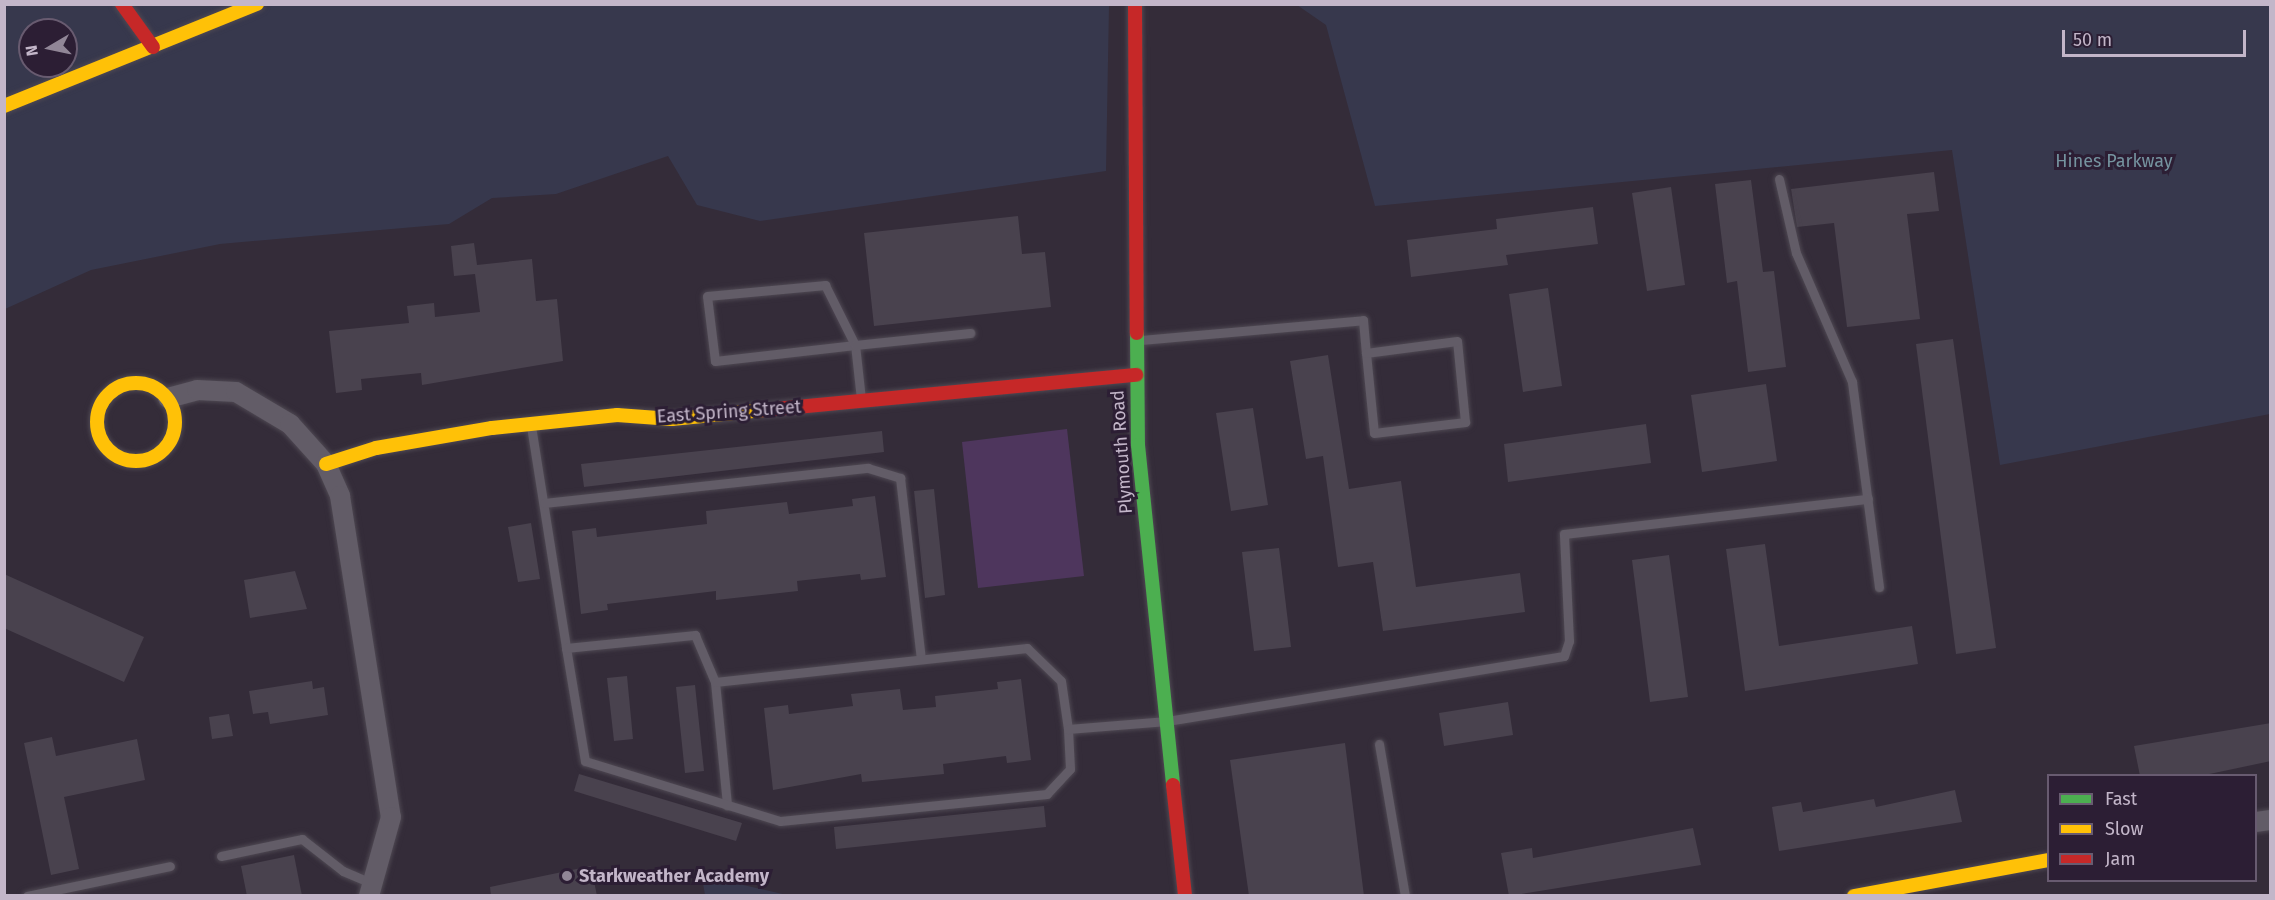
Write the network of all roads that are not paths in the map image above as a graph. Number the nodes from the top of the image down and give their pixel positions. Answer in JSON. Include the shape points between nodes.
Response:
{"nodes":[{"id":1,"x":122,"y":4,"type":"edge"},
{"id":2,"x":257,"y":4,"type":"edge"},
{"id":3,"x":1134,"y":4,"type":"edge"},
{"id":4,"x":153,"y":47,"type":"junction"},
{"id":5,"x":4,"y":106,"type":"edge"},
{"id":6,"x":1779,"y":179,"type":"dead end"},
{"id":7,"x":970,"y":333,"type":"dead end"},
{"id":8,"x":1136,"y":341,"type":"junction"},
{"id":9,"x":855,"y":345,"type":"junction"},
{"id":10,"x":1366,"y":353,"type":"junction"},
{"id":11,"x":1136,"y":375,"type":"junction"},
{"id":12,"x":168,"y":398,"type":"junction"},
{"id":13,"x":862,"y":401,"type":"junction"},
{"id":14,"x":530,"y":424,"type":"junction"},
{"id":15,"x":326,"y":464,"type":"junction"},
{"id":16,"x":1868,"y":499,"type":"junction"},
{"id":17,"x":544,"y":503,"type":"junction"},
{"id":18,"x":1879,"y":587,"type":"dead end"},
{"id":19,"x":566,"y":648,"type":"junction"},
{"id":20,"x":921,"y":659,"type":"junction"},
{"id":21,"x":715,"y":682,"type":"junction"},
{"id":22,"x":1167,"y":721,"type":"junction"},
{"id":23,"x":1068,"y":729,"type":"junction"},
{"id":24,"x":1379,"y":744,"type":"dead end"},
{"id":25,"x":727,"y":805,"type":"junction"},
{"id":26,"x":221,"y":856,"type":"dead end"},
{"id":27,"x":2047,"y":860,"type":"edge"},
{"id":28,"x":170,"y":866,"type":"dead end"},
{"id":29,"x":372,"y":890,"type":"edge"},
{"id":30,"x":27,"y":896,"type":"edge"},
{"id":31,"x":1185,"y":896,"type":"edge"},
{"id":32,"x":1406,"y":896,"type":"edge"},
{"id":33,"x":1854,"y":896,"type":"edge"}],
"edges":[{"from":1,"to":4,"type":"street"},
{"from":2,"to":4,"type":"street"},
{"from":3,"to":8,"type":"street","name":"Plymouth Road"},
{"from":4,"to":5,"type":"street"},
{"from":6,"to":16,"type":"lane","via":[[1796,254],[1852,382]]},
{"from":7,"to":9,"type":"lane"},
{"from":8,"to":10,"type":"lane","via":[[1363,320]]},
{"from":8,"to":11,"type":"street","name":"Plymouth Road"},
{"from":9,"to":9,"type":"lane","via":[[715,362],[707,296],[825,285]]},
{"from":9,"to":13,"type":"lane"},
{"from":10,"to":10,"type":"lane","via":[[1374,433],[1465,422],[1457,341]]},
{"from":11,"to":13,"type":"street","name":"East Spring Street"},
{"from":11,"to":22,"type":"street","name":"Plymouth Road","via":[[1148,558]]},
{"from":12,"to":12,"type":"street","via":[[147,384],[111,392],[97,426],[107,449],[131,462],[157,457],[175,429]]},
{"from":12,"to":15,"type":"street","via":[[197,390],[236,392],[290,424]]},
{"from":13,"to":14,"type":"street","name":"East Spring Street","via":[[672,419],[617,415]]},
{"from":14,"to":15,"type":"street","name":"East Spring Street","via":[[376,448]]},
{"from":14,"to":17,"type":"lane"},
{"from":15,"to":29,"type":"street","via":[[340,496],[391,817]]},
{"from":16,"to":18,"type":"lane"},
{"from":16,"to":22,"type":"lane","via":[[1564,534],[1569,641],[1564,656]]},
{"from":17,"to":19,"type":"lane"},
{"from":17,"to":20,"type":"lane","via":[[868,468],[900,478]]},
{"from":19,"to":21,"type":"lane","via":[[695,635]]},
{"from":19,"to":25,"type":"lane","via":[[585,761]]},
{"from":20,"to":21,"type":"lane"},
{"from":20,"to":23,"type":"lane","via":[[1027,648],[1061,681]]},
{"from":21,"to":25,"type":"lane"},
{"from":22,"to":23,"type":"lane"},
{"from":22,"to":31,"type":"street","name":"Plymouth Road"},
{"from":23,"to":25,"type":"lane","via":[[1070,770],[1047,794],[780,821]]},
{"from":24,"to":32,"type":"lane"},
{"from":26,"to":29,"type":"lane","via":[[302,839]]},
{"from":27,"to":33,"type":"street"},
{"from":28,"to":30,"type":"lane"}]}
